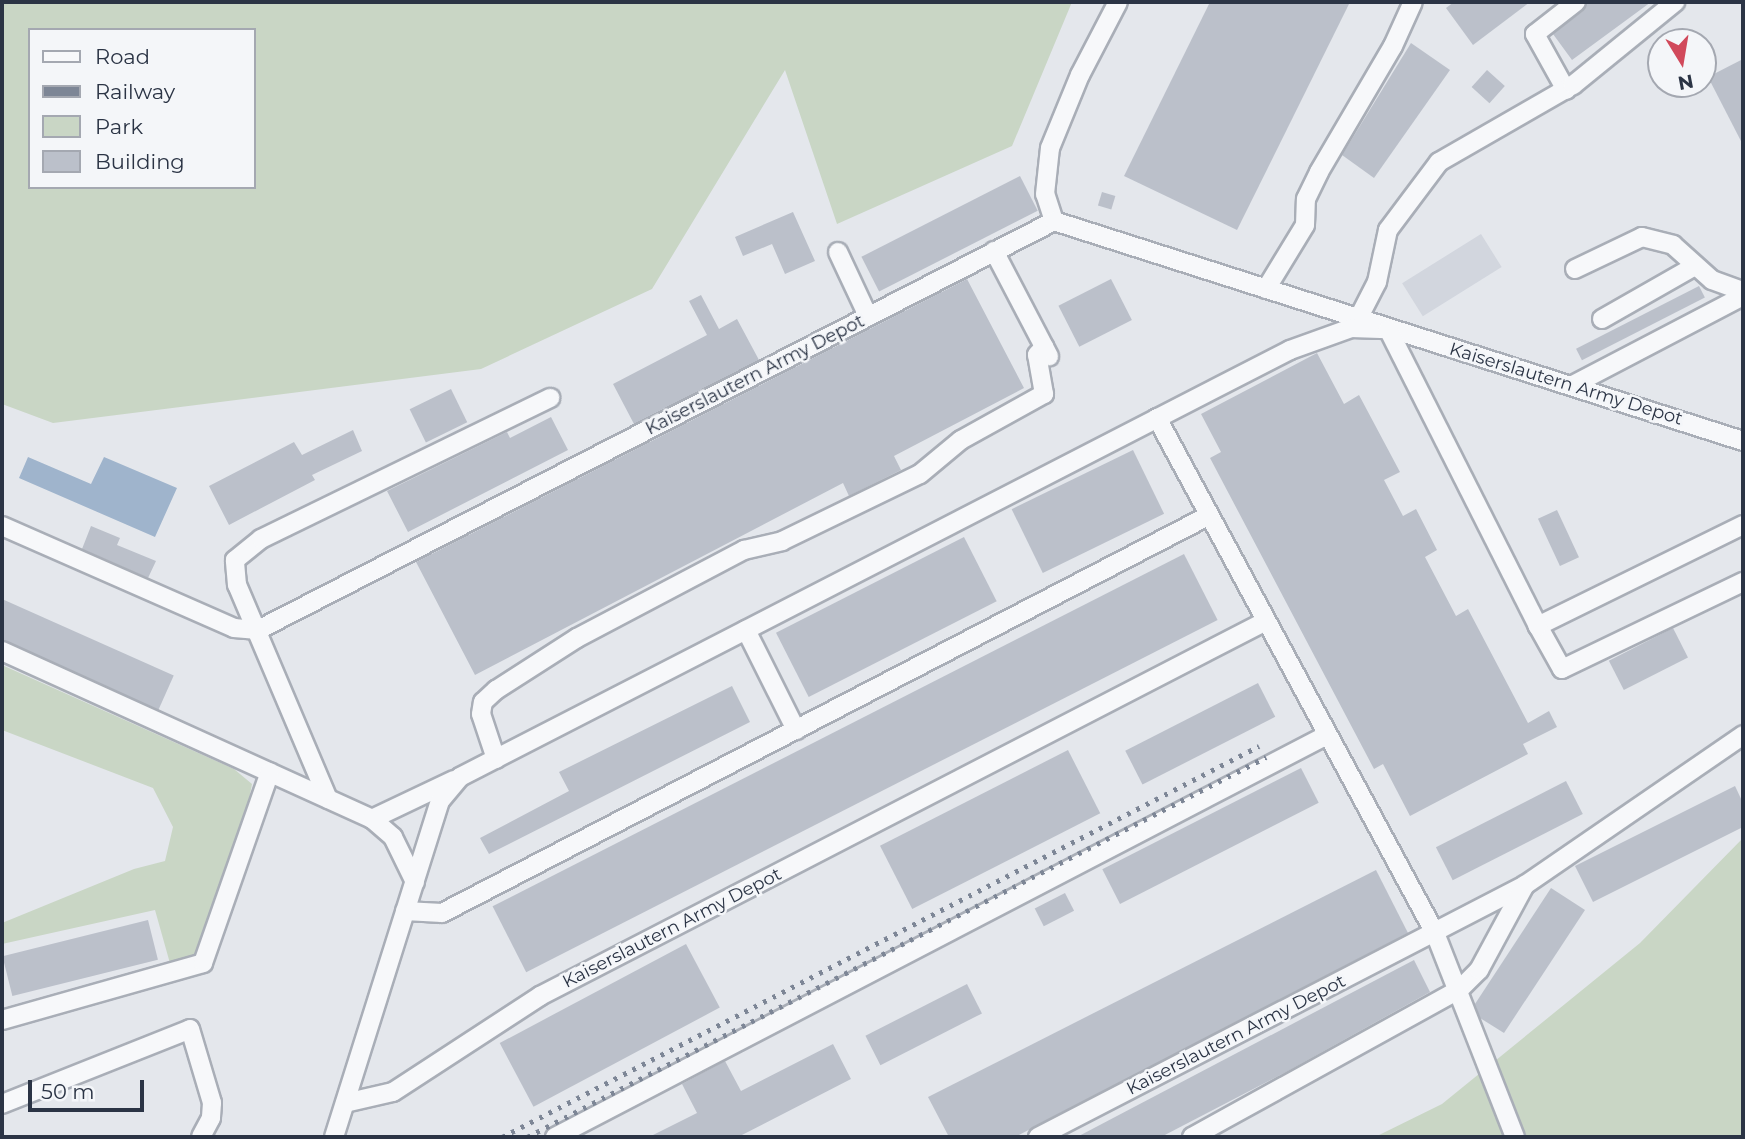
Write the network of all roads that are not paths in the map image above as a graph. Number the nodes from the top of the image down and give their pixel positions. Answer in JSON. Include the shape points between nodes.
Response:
{"nodes":[{"id":1,"x":1118,"y":2,"type":"edge"},
{"id":2,"x":1413,"y":2,"type":"edge"},
{"id":3,"x":1576,"y":2,"type":"edge"},
{"id":4,"x":1675,"y":2,"type":"edge"},
{"id":5,"x":1566,"y":90,"type":"junction"},
{"id":6,"x":1054,"y":221,"type":"junction"},
{"id":7,"x":994,"y":251,"type":"junction"},
{"id":8,"x":838,"y":252,"type":"dead end"},
{"id":9,"x":1695,"y":266,"type":"junction"},
{"id":10,"x":1575,"y":269,"type":"dead end"},
{"id":11,"x":1266,"y":289,"type":"junction"},
{"id":12,"x":1743,"y":291,"type":"edge"},
{"id":13,"x":1743,"y":296,"type":"edge"},
{"id":14,"x":868,"y":316,"type":"junction"},
{"id":15,"x":1358,"y":319,"type":"junction"},
{"id":16,"x":1602,"y":319,"type":"dead end"},
{"id":17,"x":1388,"y":329,"type":"junction"},
{"id":18,"x":1571,"y":386,"type":"junction"},
{"id":19,"x":550,"y":398,"type":"dead end"},
{"id":20,"x":1157,"y":418,"type":"junction"},
{"id":21,"x":1743,"y":441,"type":"edge"},
{"id":22,"x":1208,"y":516,"type":"junction"},
{"id":23,"x":1743,"y":525,"type":"edge"},
{"id":24,"x":2,"y":526,"type":"edge"},
{"id":25,"x":1743,"y":582,"type":"edge"},
{"id":26,"x":1264,"y":622,"type":"junction"},
{"id":27,"x":1538,"y":626,"type":"junction"},
{"id":28,"x":258,"y":630,"type":"junction"},
{"id":29,"x":746,"y":630,"type":"junction"},
{"id":30,"x":2,"y":651,"type":"edge"},
{"id":31,"x":796,"y":730,"type":"junction"},
{"id":32,"x":1327,"y":735,"type":"junction"},
{"id":33,"x":1743,"y":735,"type":"edge"},
{"id":34,"x":496,"y":759,"type":"junction"},
{"id":35,"x":270,"y":772,"type":"junction"},
{"id":36,"x":460,"y":777,"type":"junction"},
{"id":37,"x":328,"y":799,"type":"junction"},
{"id":38,"x":372,"y":819,"type":"junction"},
{"id":39,"x":415,"y":882,"type":"junction"},
{"id":40,"x":1525,"y":885,"type":"junction"},
{"id":41,"x":405,"y":911,"type":"junction"},
{"id":42,"x":1435,"y":933,"type":"junction"},
{"id":43,"x":1460,"y":989,"type":"junction"},
{"id":44,"x":2,"y":1020,"type":"edge"},
{"id":45,"x":345,"y":1103,"type":"junction"},
{"id":46,"x":2,"y":1104,"type":"edge"},
{"id":47,"x":201,"y":1137,"type":"edge"},
{"id":48,"x":334,"y":1137,"type":"edge"},
{"id":49,"x":555,"y":1137,"type":"edge"},
{"id":50,"x":1038,"y":1137,"type":"edge"},
{"id":51,"x":1192,"y":1137,"type":"edge"},
{"id":52,"x":1515,"y":1137,"type":"edge"}],
"edges":[{"from":1,"to":6,"type":"lane","via":[[1080,75],[1050,148],[1045,194]]},
{"from":2,"to":11,"type":"lane","via":[[1394,46],[1306,199],[1305,225]]},
{"from":3,"to":5,"type":"lane","via":[[1535,34]]},
{"from":4,"to":5,"type":"lane"},
{"from":5,"to":15,"type":"lane","via":[[1439,162],[1388,229],[1377,282]]},
{"from":6,"to":7,"type":"lane","name":"Kaiserslautern Army Depot"},
{"from":6,"to":11,"type":"lane","name":"Kaiserslautern Army Depot"},
{"from":7,"to":14,"type":"lane","name":"Kaiserslautern Army Depot"},
{"from":7,"to":34,"type":"lane","via":[[1047,352],[1037,355],[1046,385],[1044,394],[961,440],[920,474],[782,541],[744,550],[577,638],[496,690],[483,702],[481,714]]},
{"from":8,"to":14,"type":"lane"},
{"from":9,"to":10,"type":"lane","via":[[1673,246],[1642,237]]},
{"from":9,"to":12,"type":"lane","via":[[1712,280]]},
{"from":9,"to":16,"type":"lane"},
{"from":11,"to":15,"type":"lane","name":"Kaiserslautern Army Depot"},
{"from":13,"to":18,"type":"lane"},
{"from":14,"to":28,"type":"lane","name":"Kaiserslautern Army Depot"},
{"from":15,"to":17,"type":"lane","name":"Kaiserslautern Army Depot"},
{"from":17,"to":18,"type":"lane","name":"Kaiserslautern Army Depot"},
{"from":17,"to":20,"type":"lane","name":"Kaiserslautern Army Depot","via":[[1351,328],[1290,350]]},
{"from":17,"to":27,"type":"lane"},
{"from":18,"to":21,"type":"lane","name":"Kaiserslautern Army Depot"},
{"from":19,"to":28,"type":"lane","via":[[261,539],[235,561],[237,585]]},
{"from":20,"to":22,"type":"lane"},
{"from":20,"to":29,"type":"lane","name":"Kaiserslautern Army Depot"},
{"from":22,"to":26,"type":"lane"},
{"from":22,"to":31,"type":"lane"},
{"from":23,"to":27,"type":"lane"},
{"from":24,"to":28,"type":"lane","via":[[234,628]]},
{"from":25,"to":27,"type":"lane","via":[[1562,669]]},
{"from":26,"to":32,"type":"lane"},
{"from":26,"to":45,"type":"lane","name":"Kaiserslautern Army Depot","via":[[540,996],[393,1092]]},
{"from":28,"to":37,"type":"lane"},
{"from":29,"to":31,"type":"lane"},
{"from":29,"to":34,"type":"lane","name":"Kaiserslautern Army Depot"},
{"from":30,"to":35,"type":"lane"},
{"from":31,"to":41,"type":"lane","via":[[442,913]]},
{"from":32,"to":42,"type":"lane"},
{"from":32,"to":49,"type":"lane"},
{"from":33,"to":40,"type":"lane","name":"Kaiserslautern Army Depot"},
{"from":34,"to":36,"type":"lane","name":"Kaiserslautern Army Depot"},
{"from":35,"to":37,"type":"lane"},
{"from":35,"to":44,"type":"lane","via":[[202,963]]},
{"from":36,"to":38,"type":"lane"},
{"from":36,"to":39,"type":"lane","name":"Kaiserslautern Army Depot","via":[[440,801]]},
{"from":37,"to":38,"type":"lane"},
{"from":38,"to":39,"type":"lane","via":[[393,837]]},
{"from":39,"to":41,"type":"lane","name":"Kaiserslautern Army Depot"},
{"from":40,"to":42,"type":"lane","name":"Kaiserslautern Army Depot"},
{"from":40,"to":43,"type":"lane","name":"Kaiserslautern Army Depot","via":[[1479,970]]},
{"from":41,"to":45,"type":"lane","name":"Kaiserslautern Army Depot"},
{"from":42,"to":43,"type":"lane"},
{"from":42,"to":50,"type":"lane","name":"Kaiserslautern Army Depot"},
{"from":43,"to":51,"type":"lane","name":"Kaiserslautern Army Depot"},
{"from":43,"to":52,"type":"lane","via":[[1460,1003]]},
{"from":45,"to":48,"type":"lane","name":"Kaiserslautern Army Depot"},
{"from":46,"to":47,"type":"lane","via":[[190,1029],[212,1103],[211,1118]]}]}
